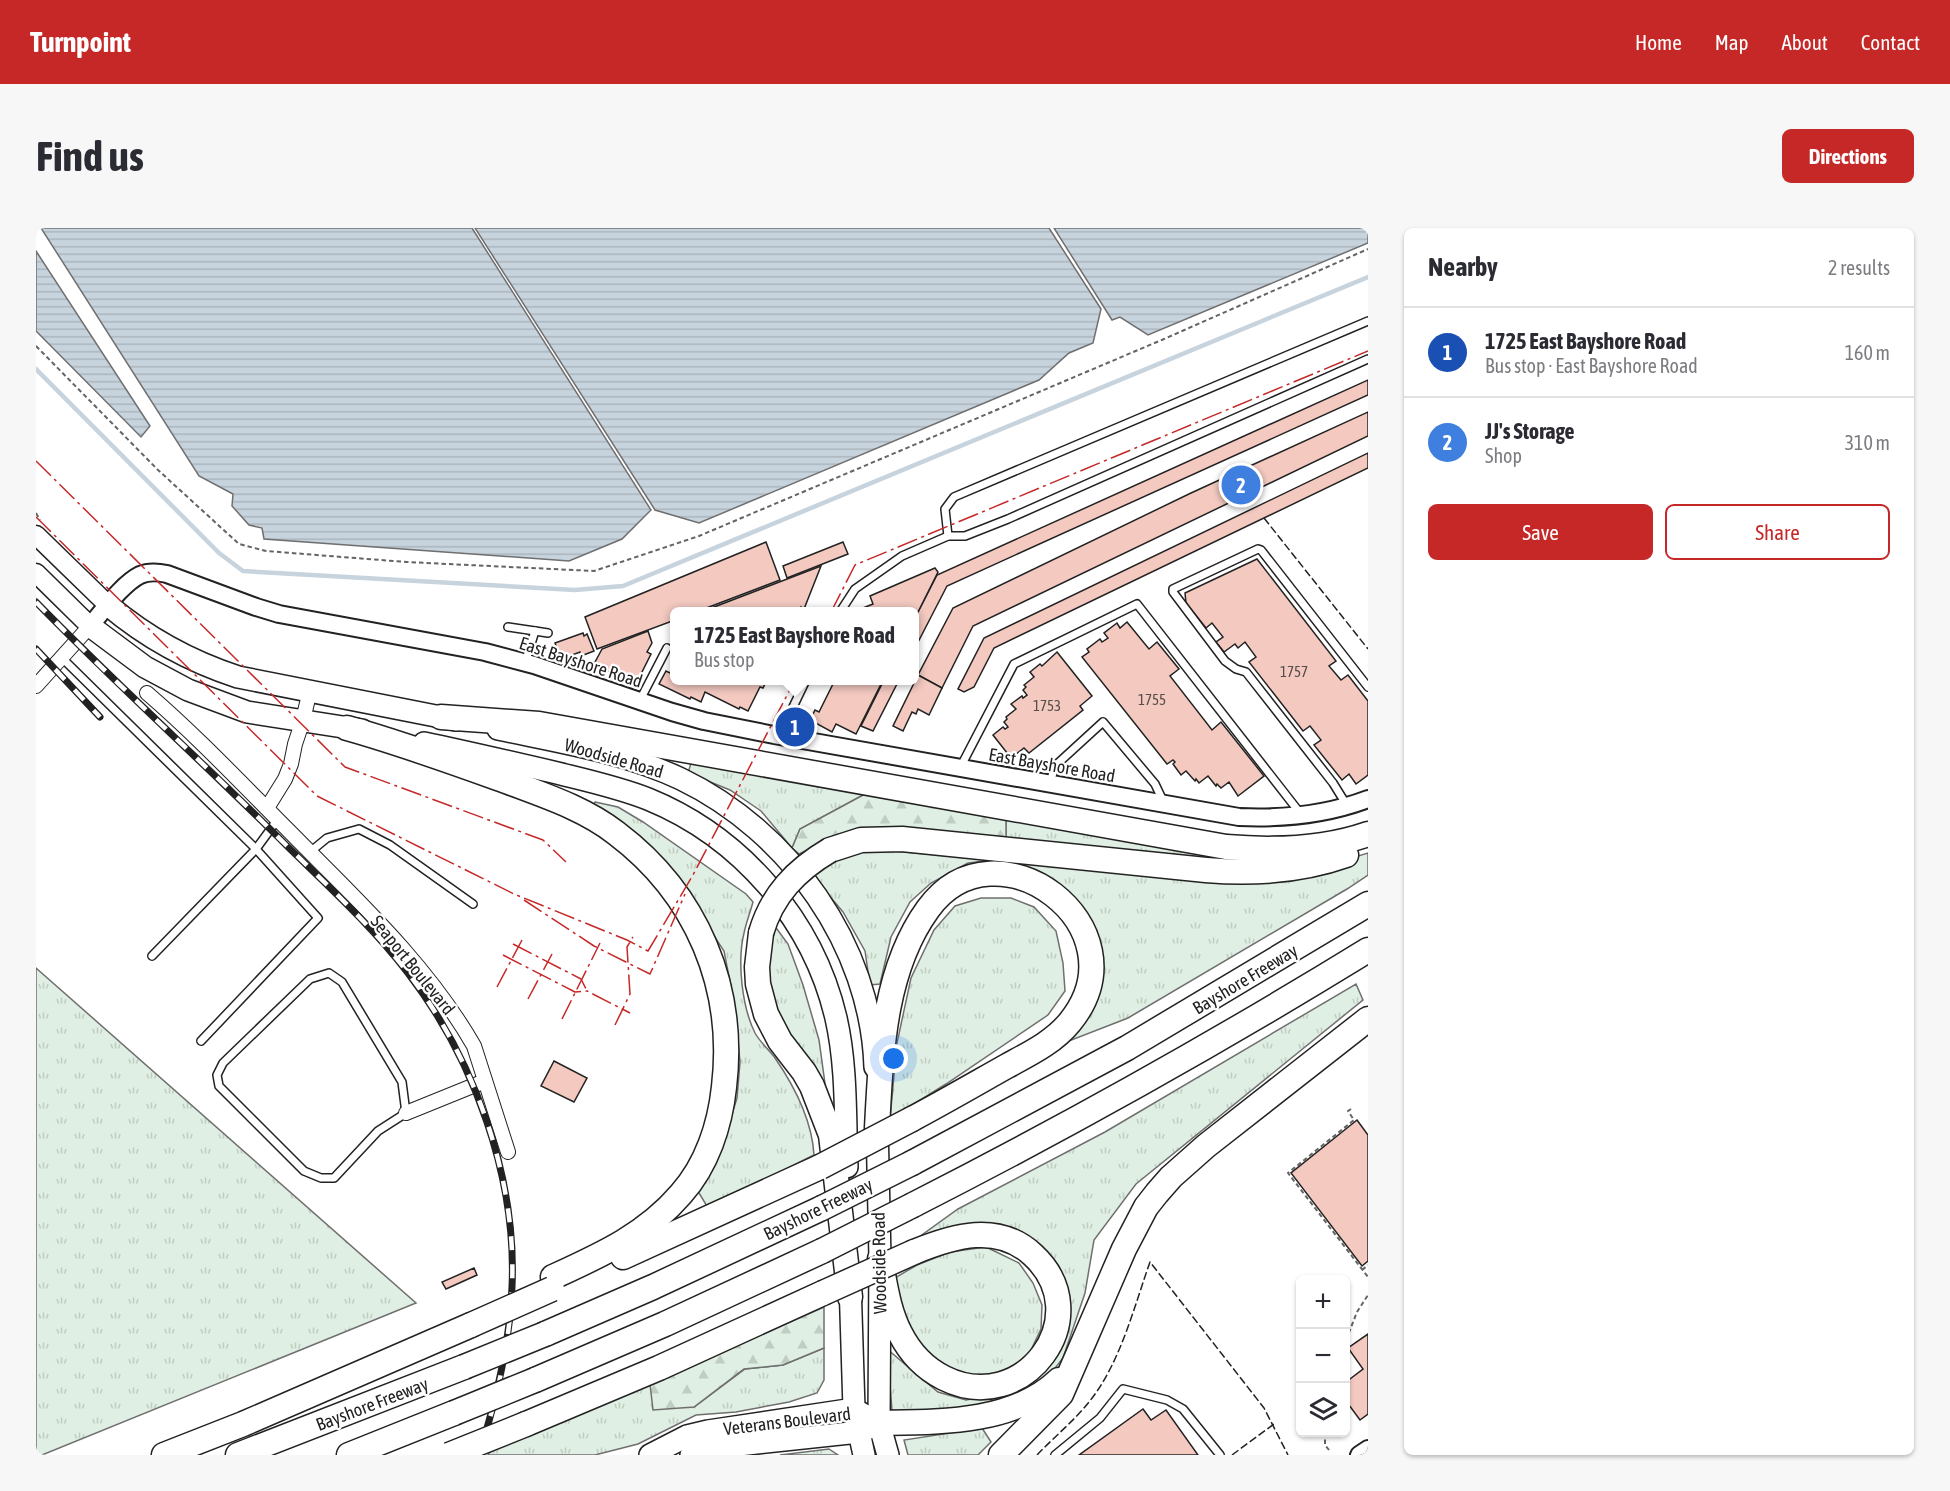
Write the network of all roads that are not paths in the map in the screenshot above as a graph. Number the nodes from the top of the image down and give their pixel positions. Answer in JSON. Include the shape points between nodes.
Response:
{"nodes":[{"id":1,"x":1368,"y":321,"type":"edge"},
{"id":2,"x":1368,"y":359,"type":"edge"},
{"id":3,"x":36,"y":535,"type":"edge"},
{"id":4,"x":948,"y":536,"type":"junction"},
{"id":5,"x":36,"y":573,"type":"edge"},
{"id":6,"x":108,"y":605,"type":"junction"},
{"id":7,"x":843,"y":607,"type":"edge"},
{"id":8,"x":90,"y":626,"type":"junction"},
{"id":9,"x":508,"y":627,"type":"dead end"},
{"id":10,"x":535,"y":631,"type":"junction"},
{"id":11,"x":548,"y":633,"type":"dead end"},
{"id":12,"x":667,"y":648,"type":"dead end"},
{"id":13,"x":62,"y":658,"type":"junction"},
{"id":14,"x":525,"y":663,"type":"junction"},
{"id":15,"x":42,"y":672,"type":"edge"},
{"id":16,"x":804,"y":685,"type":"edge"},
{"id":17,"x":36,"y":686,"type":"edge"},
{"id":18,"x":1368,"y":687,"type":"edge"},
{"id":19,"x":310,"y":690,"type":"junction"},
{"id":20,"x":147,"y":693,"type":"dead end"},
{"id":21,"x":639,"y":702,"type":"junction"},
{"id":22,"x":441,"y":717,"type":"junction"},
{"id":23,"x":303,"y":720,"type":"junction"},
{"id":24,"x":347,"y":728,"type":"junction"},
{"id":25,"x":779,"y":736,"type":"junction"},
{"id":26,"x":960,"y":769,"type":"junction"},
{"id":27,"x":1049,"y":784,"type":"junction"},
{"id":28,"x":1368,"y":799,"type":"edge"},
{"id":29,"x":1165,"y":805,"type":"junction"},
{"id":30,"x":1347,"y":806,"type":"junction"},
{"id":31,"x":267,"y":808,"type":"junction"},
{"id":32,"x":1302,"y":815,"type":"junction"},
{"id":33,"x":278,"y":819,"type":"junction"},
{"id":34,"x":1368,"y":834,"type":"edge"},
{"id":35,"x":1368,"y":846,"type":"edge"},
{"id":36,"x":256,"y":849,"type":"junction"},
{"id":37,"x":310,"y":852,"type":"junction"},
{"id":38,"x":473,"y":904,"type":"dead end"},
{"id":39,"x":1368,"y":904,"type":"edge"},
{"id":40,"x":1368,"y":950,"type":"edge"},
{"id":41,"x":152,"y":956,"type":"dead end"},
{"id":42,"x":1368,"y":1019,"type":"edge"},
{"id":43,"x":201,"y":1041,"type":"dead end"},
{"id":44,"x":485,"y":1081,"type":"junction"},
{"id":45,"x":406,"y":1113,"type":"junction"},
{"id":46,"x":877,"y":1128,"type":"junction"},
{"id":47,"x":508,"y":1152,"type":"dead end"},
{"id":48,"x":880,"y":1259,"type":"junction"},
{"id":49,"x":552,"y":1283,"type":"junction"},
{"id":50,"x":850,"y":1297,"type":"junction"},
{"id":51,"x":1076,"y":1363,"type":"junction"},
{"id":52,"x":854,"y":1409,"type":"junction"},
{"id":53,"x":869,"y":1428,"type":"junction"},
{"id":54,"x":1368,"y":1449,"type":"edge"},
{"id":55,"x":164,"y":1455,"type":"edge"},
{"id":56,"x":238,"y":1455,"type":"edge"},
{"id":57,"x":349,"y":1455,"type":"edge"},
{"id":58,"x":449,"y":1455,"type":"edge"},
{"id":59,"x":650,"y":1455,"type":"edge"},
{"id":60,"x":691,"y":1455,"type":"edge"},
{"id":61,"x":864,"y":1455,"type":"edge"},
{"id":62,"x":888,"y":1455,"type":"edge"},
{"id":63,"x":1001,"y":1455,"type":"edge"},
{"id":64,"x":1055,"y":1455,"type":"edge"},
{"id":65,"x":1220,"y":1455,"type":"edge"},
{"id":66,"x":1359,"y":1455,"type":"edge"}],
"edges":[{"from":1,"to":4,"type":"lane","via":[[954,497],[945,509]]},
{"from":2,"to":4,"type":"lane","via":[[1008,519],[965,536]]},
{"from":3,"to":6,"type":"main road"},
{"from":4,"to":7,"type":"lane","via":[[902,556],[855,589]]},
{"from":5,"to":8,"type":"main road"},
{"from":6,"to":8,"type":"street","name":"East Bayshore Road"},
{"from":6,"to":14,"type":"street","name":"East Bayshore Road","via":[[138,576],[157,572],[279,614],[461,647]]},
{"from":6,"to":19,"type":"main road","name":"Woodside Road","via":[[148,635],[197,662],[238,676]]},
{"from":8,"to":13,"type":"street"},
{"from":8,"to":23,"type":"main road","name":"Woodside Road","via":[[145,667],[188,690],[247,712]]},
{"from":9,"to":10,"type":"lane"},
{"from":10,"to":11,"type":"lane"},
{"from":10,"to":14,"type":"lane"},
{"from":12,"to":21,"type":"lane"},
{"from":13,"to":15,"type":"street"},
{"from":13,"to":36,"type":"lane"},
{"from":14,"to":21,"type":"street","name":"East Bayshore Road"},
{"from":15,"to":17,"type":"street"},
{"from":16,"to":25,"type":"lane"},
{"from":18,"to":30,"type":"lane","via":[[1261,550],[1173,589],[1225,661],[1246,672],[1334,783]]},
{"from":19,"to":22,"type":"main road","name":"Woodside Road"},
{"from":19,"to":23,"type":"street"},
{"from":20,"to":31,"type":"street","name":"Seaport Boulevard"},
{"from":21,"to":25,"type":"street","name":"East Bayshore Road","via":[[704,721]]},
{"from":22,"to":34,"type":"highway","via":[[539,724],[1226,847],[1308,847]]},
{"from":22,"to":46,"type":"main road","name":"Woodside Road","via":[[602,752],[658,770],[721,802],[777,848],[821,903],[853,966],[867,1012],[875,1060]]},
{"from":23,"to":24,"type":"main road","name":"Woodside Road"},
{"from":23,"to":31,"type":"street","via":[[285,779]]},
{"from":24,"to":49,"type":"highway","via":[[554,799],[614,831],[647,860],[677,895],[712,961],[723,1003],[727,1049],[723,1099],[704,1160],[682,1193],[650,1225]]},
{"from":24,"to":50,"type":"main road","name":"Woodside Road","via":[[518,764],[647,799],[704,828],[769,886],[806,938],[824,977],[836,1019],[844,1075]]},
{"from":25,"to":26,"type":"street","name":"East Bayshore Road"},
{"from":26,"to":27,"type":"street","name":"East Bayshore Road"},
{"from":26,"to":32,"type":"lane","via":[[1014,664],[1137,604]]},
{"from":27,"to":29,"type":"street","name":"East Bayshore Road"},
{"from":27,"to":29,"type":"lane","via":[[1056,765],[1102,722],[1155,784]]},
{"from":28,"to":30,"type":"street","name":"East Bayshore Road"},
{"from":29,"to":32,"type":"street","name":"East Bayshore Road","via":[[1239,817]]},
{"from":30,"to":32,"type":"street","name":"East Bayshore Road"},
{"from":31,"to":33,"type":"street","name":"Seaport Boulevard"},
{"from":33,"to":36,"type":"lane"},
{"from":33,"to":37,"type":"street","name":"Seaport Boulevard"},
{"from":35,"to":50,"type":"highway","bridge":true,"via":[[1318,863],[1250,872],[902,839],[861,840],[830,850],[803,867],[771,906],[761,933],[758,984],[766,1014],[812,1086],[831,1135]]},
{"from":36,"to":41,"type":"lane"},
{"from":36,"to":43,"type":"lane","via":[[318,918]]},
{"from":37,"to":38,"type":"lane","via":[[327,838],[359,829],[390,845]]},
{"from":37,"to":44,"type":"street","name":"Seaport Boulevard","via":[[416,963],[474,1046]]},
{"from":39,"to":56,"type":"highway","name":"Bayshore Freeway","bridge":true,"via":[[1127,1048],[822,1208],[544,1334]]},
{"from":40,"to":57,"type":"highway","bridge":true,"via":[[1141,1084],[822,1251],[665,1324]]},
{"from":42,"to":51,"type":"highway","via":[[1206,1146],[1156,1193],[1124,1249]]},
{"from":44,"to":45,"type":"street"},
{"from":44,"to":47,"type":"street","name":"Seaport Boulevard"},
{"from":45,"to":45,"type":"lane","via":[[378,1131],[334,1178],[321,1179],[304,1171],[219,1086],[217,1075],[223,1063],[310,979],[329,973],[342,982],[402,1082]]},
{"from":46,"to":48,"type":"main road","name":"Woodside Road"},
{"from":46,"to":49,"type":"highway","bridge":true,"via":[[882,1056],[893,991],[906,948],[929,908],[953,887],[980,876],[1009,875],[1052,891],[1073,913],[1088,942],[1090,976],[1087,992],[1070,1023],[1042,1046],[820,1167]]},
{"from":48,"to":53,"type":"main road","name":"Woodside Road"},
{"from":48,"to":58,"type":"highway","bridge":true,"via":[[888,1300],[899,1333],[915,1356],[938,1375],[964,1386],[992,1387],[1030,1370],[1050,1344],[1058,1310],[1052,1279],[1044,1267],[1024,1247],[999,1237],[967,1235],[914,1252],[823,1293],[659,1368]]},
{"from":49,"to":55,"type":"highway","bridge":true,"via":[[279,1408]]},
{"from":50,"to":52,"type":"main road","name":"Woodside Road"},
{"from":51,"to":53,"type":"highway","via":[[1045,1393],[1008,1409],[944,1421]]},
{"from":51,"to":63,"type":"highway","via":[[1061,1394]]},
{"from":52,"to":53,"type":"main road","name":"Veterans Boulevard"},
{"from":52,"to":59,"type":"main road","name":"Veterans Boulevard","via":[[708,1431],[687,1436]]},
{"from":53,"to":60,"type":"main road","name":"Veterans Boulevard","via":[[739,1444]]},
{"from":53,"to":61,"type":"main road","name":"Woodside Road"},
{"from":53,"to":62,"type":"main road","name":"Woodside Road"},
{"from":54,"to":66,"type":"street"},
{"from":64,"to":65,"type":"lane","via":[[1100,1418],[1123,1389],[1167,1400],[1183,1409]]}]}
